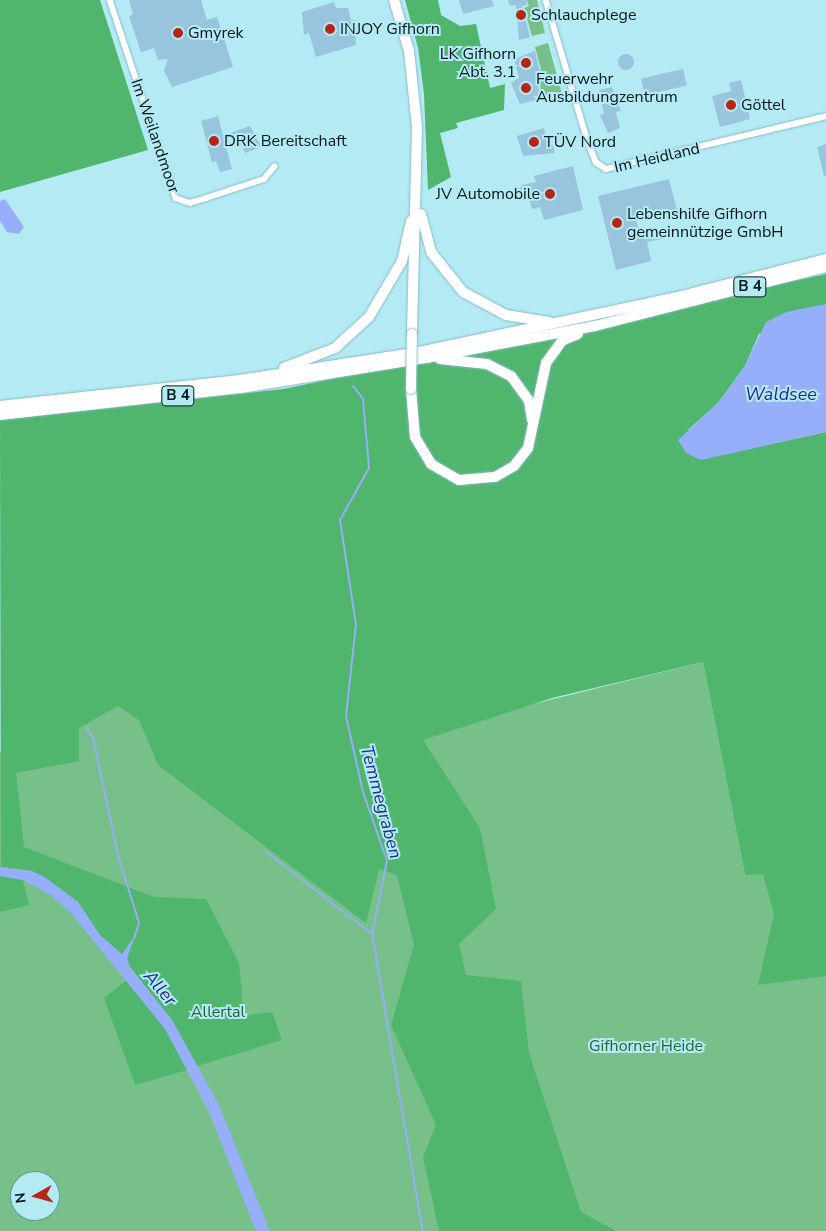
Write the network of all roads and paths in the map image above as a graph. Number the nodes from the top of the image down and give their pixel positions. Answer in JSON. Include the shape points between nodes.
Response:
{"nodes":[{"id":1,"x":110,"y":0,"type":"edge"},
{"id":2,"x":394,"y":0,"type":"edge"},
{"id":3,"x":546,"y":0,"type":"edge"},
{"id":4,"x":826,"y":116,"type":"edge"},
{"id":5,"x":274,"y":167,"type":"dead end"},
{"id":6,"x":418,"y":186,"type":"junction"},
{"id":7,"x":826,"y":259,"type":"edge"},
{"id":8,"x":826,"y":267,"type":"edge"},
{"id":9,"x":562,"y":323,"type":"junction"},
{"id":10,"x":596,"y":326,"type":"junction"},
{"id":11,"x":427,"y":358,"type":"junction"},
{"id":12,"x":240,"y":380,"type":"junction"},
{"id":13,"x":0,"y":406,"type":"edge"},
{"id":14,"x":0,"y":415,"type":"edge"},
{"id":15,"x":533,"y":434,"type":"junction"}],
"edges":[{"from":1,"to":5,"type":"street","name":"Im Weilandmoor","via":[[176,198],[190,203],[206,198],[264,179]]},
{"from":2,"to":6,"type":"highway","via":[[415,91]]},
{"from":3,"to":4,"type":"street","name":"Im Heidland","via":[[588,142],[596,162],[606,169]]},
{"from":6,"to":9,"type":"highway","via":[[424,236],[450,280],[478,301],[506,315]]},
{"from":6,"to":12,"type":"highway","via":[[402,262],[369,318],[335,348],[314,359]]},
{"from":6,"to":15,"type":"highway","bridge":true,"via":[[411,388],[418,445],[431,464],[451,477],[474,482],[502,474],[520,460]]},
{"from":7,"to":9,"type":"highway","number":"B 4"},
{"from":8,"to":10,"type":"highway","number":"B 4"},
{"from":9,"to":12,"type":"highway","number":"B 4","via":[[426,350]]},
{"from":10,"to":11,"type":"highway","number":"B 4"},
{"from":10,"to":15,"type":"highway","via":[[562,340],[551,354]]},
{"from":11,"to":14,"type":"highway","number":"B 4","via":[[241,388]]},
{"from":11,"to":15,"type":"highway","via":[[487,364],[511,376],[529,401]]},
{"from":12,"to":13,"type":"highway","number":"B 4"}]}
